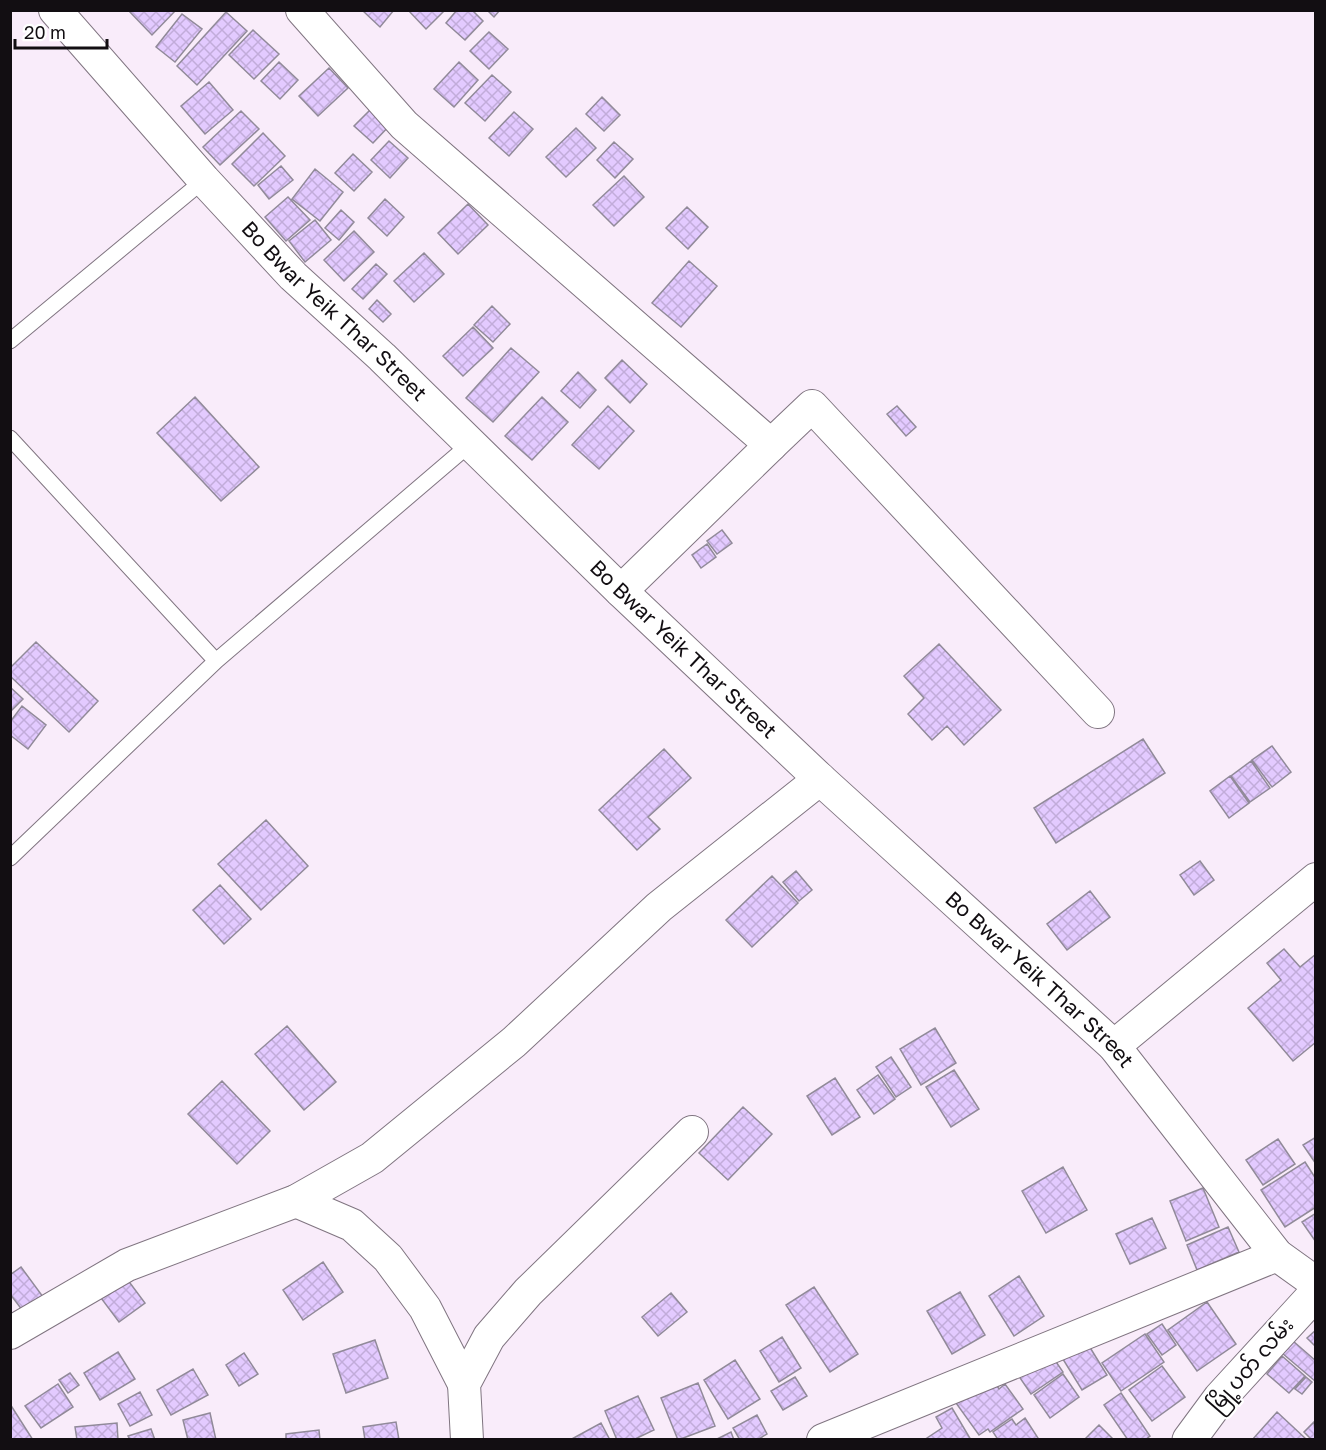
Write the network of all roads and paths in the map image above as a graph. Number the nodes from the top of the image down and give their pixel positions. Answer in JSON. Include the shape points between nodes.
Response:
{"nodes":[{"id":1,"x":302,"y":10,"type":"edge"},
{"id":2,"x":61,"y":13,"type":"edge"},
{"id":3,"x":204,"y":180,"type":"junction"},
{"id":4,"x":10,"y":340,"type":"edge"},
{"id":5,"x":10,"y":438,"type":"edge"},
{"id":6,"x":470,"y":444,"type":"junction"},
{"id":7,"x":771,"y":445,"type":"junction"},
{"id":8,"x":621,"y":591,"type":"junction"},
{"id":9,"x":216,"y":661,"type":"junction"},
{"id":10,"x":1098,"y":712,"type":"dead end"},
{"id":11,"x":820,"y":779,"type":"junction"},
{"id":12,"x":10,"y":858,"type":"edge"},
{"id":13,"x":1316,"y":879,"type":"edge"},
{"id":14,"x":1114,"y":1046,"type":"junction"},
{"id":15,"x":692,"y":1132,"type":"dead end"},
{"id":16,"x":296,"y":1201,"type":"junction"},
{"id":17,"x":1277,"y":1255,"type":"junction"},
{"id":18,"x":1316,"y":1283,"type":"edge"},
{"id":19,"x":1316,"y":1293,"type":"edge"},
{"id":20,"x":10,"y":1333,"type":"edge"},
{"id":21,"x":464,"y":1384,"type":"junction"},
{"id":22,"x":467,"y":1440,"type":"edge"},
{"id":23,"x":823,"y":1440,"type":"edge"},
{"id":24,"x":1189,"y":1440,"type":"edge"}],
"edges":[{"from":1,"to":7,"type":"street","via":[[404,125]]},
{"from":2,"to":3,"type":"street","name":"Bo Bwar Yeik Thar Street"},
{"from":3,"to":4,"type":"lane"},
{"from":3,"to":6,"type":"street","name":"Bo Bwar Yeik Thar Street","via":[[293,276]]},
{"from":5,"to":9,"type":"lane"},
{"from":6,"to":8,"type":"street","name":"Bo Bwar Yeik Thar Street"},
{"from":6,"to":9,"type":"lane"},
{"from":7,"to":8,"type":"street"},
{"from":7,"to":10,"type":"street","via":[[812,406]]},
{"from":8,"to":11,"type":"street","name":"Bo Bwar Yeik Thar Street"},
{"from":9,"to":12,"type":"lane"},
{"from":11,"to":14,"type":"street","name":"Bo Bwar Yeik Thar Street"},
{"from":11,"to":16,"type":"street","via":[[659,907],[514,1042],[381,1151]]},
{"from":13,"to":14,"type":"street"},
{"from":14,"to":17,"type":"street","name":"Bo Bwar Yeik Thar Street"},
{"from":15,"to":21,"type":"street","via":[[528,1292],[489,1337]]},
{"from":16,"to":20,"type":"street","via":[[127,1265]]},
{"from":16,"to":21,"type":"street","via":[[352,1225],[388,1258],[425,1308]]},
{"from":17,"to":18,"type":"street","name":"Bo Bwar Yeik Thar Street"},
{"from":17,"to":23,"type":"street"},
{"from":19,"to":24,"type":"street","name":"မြို့ပတ် လမ်း","via":[[1220,1398]]},
{"from":21,"to":22,"type":"street"}]}
